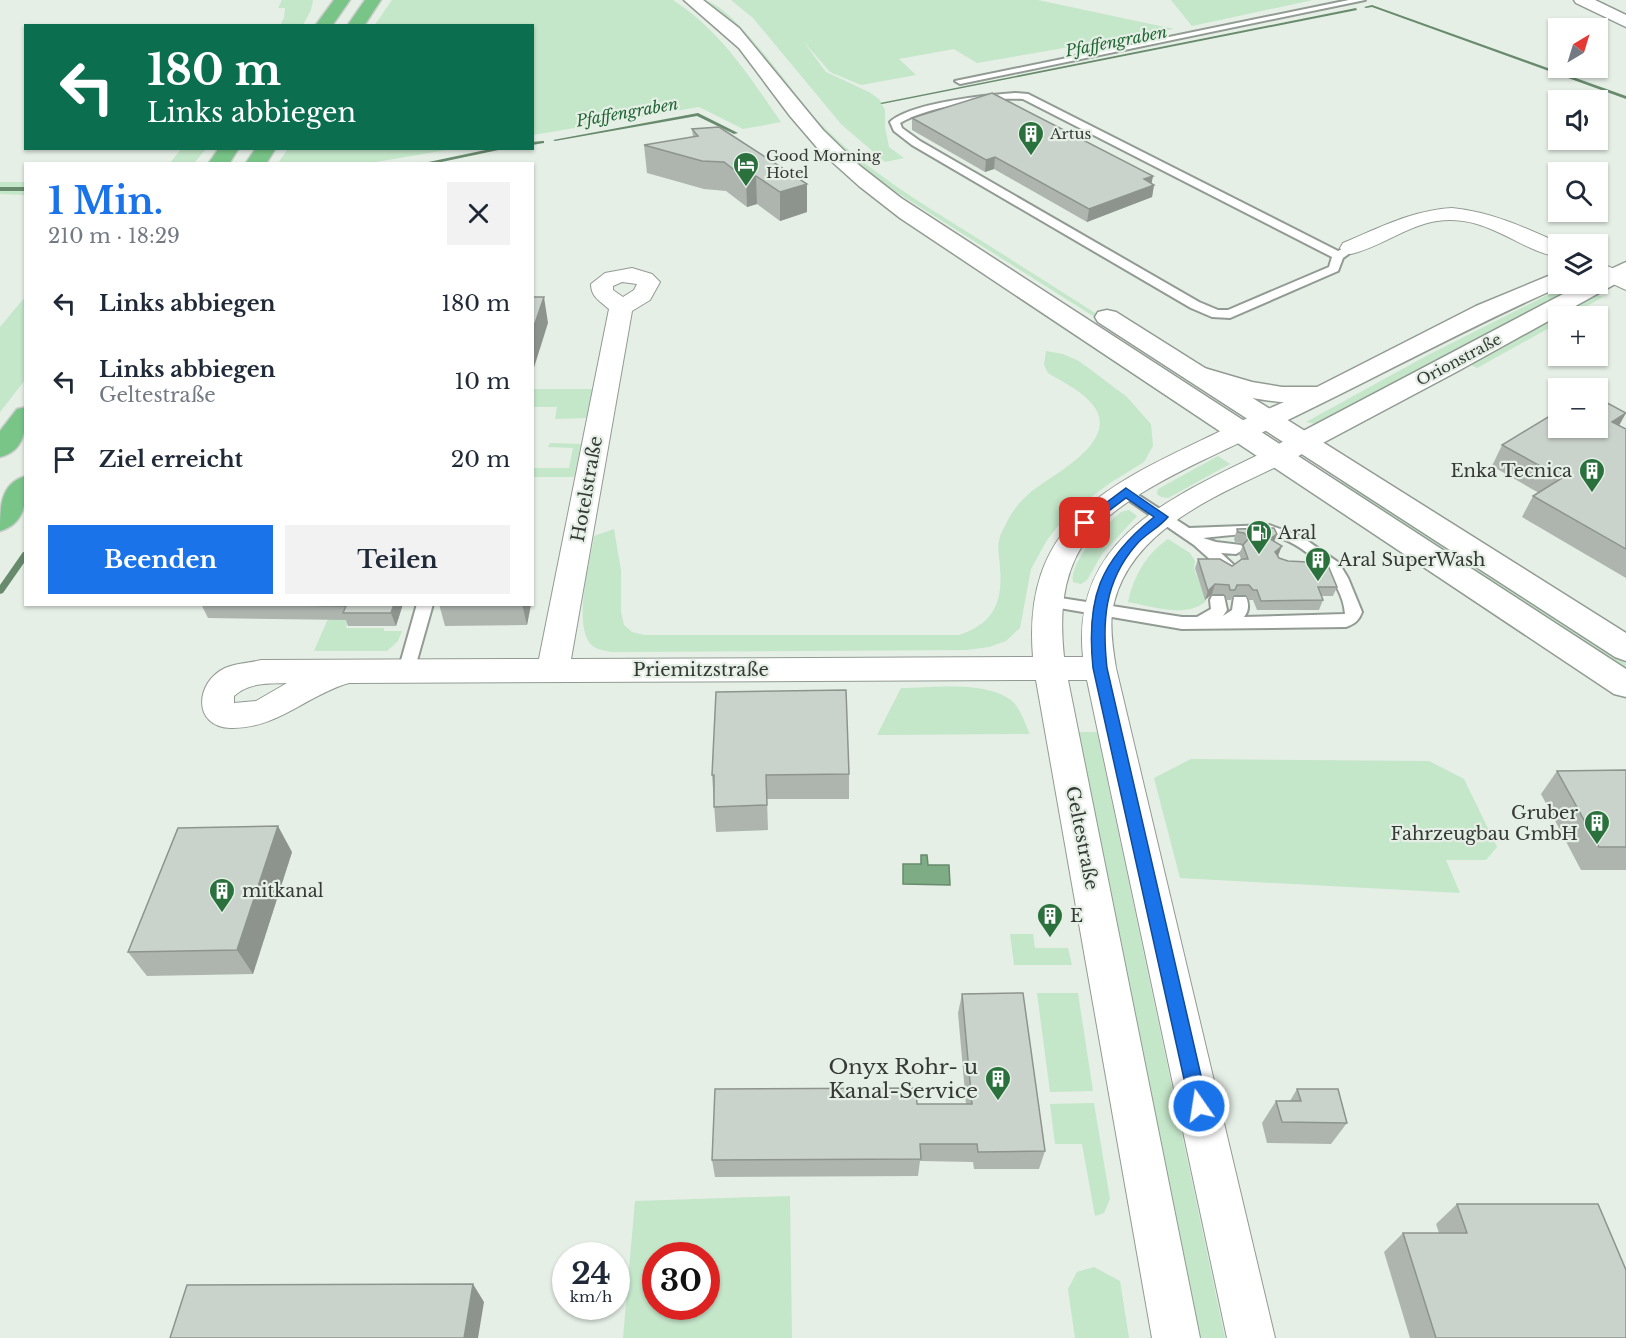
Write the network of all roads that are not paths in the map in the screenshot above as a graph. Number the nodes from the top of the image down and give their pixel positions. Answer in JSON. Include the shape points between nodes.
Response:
{"nodes":[{"id":1,"x":318,"y":0,"type":"edge"},
{"id":2,"x":342,"y":0,"type":"edge"},
{"id":3,"x":373,"y":0,"type":"edge"},
{"id":4,"x":692,"y":0,"type":"edge"},
{"id":5,"x":714,"y":0,"type":"edge"},
{"id":6,"x":1361,"y":0,"type":"edge"},
{"id":7,"x":1582,"y":0,"type":"edge"},
{"id":8,"x":1603,"y":0,"type":"edge"},
{"id":9,"x":1626,"y":11,"type":"edge"},
{"id":10,"x":1626,"y":22,"type":"edge"},
{"id":11,"x":316,"y":24,"type":"edge"},
{"id":12,"x":324,"y":24,"type":"edge"},
{"id":13,"x":356,"y":24,"type":"edge"},
{"id":14,"x":960,"y":81,"type":"dead end"},
{"id":15,"x":1548,"y":247,"type":"edge"},
{"id":16,"x":1344,"y":252,"type":"junction"},
{"id":17,"x":1611,"y":268,"type":"edge"},
{"id":18,"x":1032,"y":270,"type":"dead end"},
{"id":19,"x":1548,"y":283,"type":"edge"},
{"id":20,"x":621,"y":307,"type":"dead end"},
{"id":21,"x":1093,"y":308,"type":"dead end"},
{"id":22,"x":1194,"y":373,"type":"junction"},
{"id":23,"x":1326,"y":393,"type":"junction"},
{"id":24,"x":24,"y":419,"type":"edge"},
{"id":25,"x":1268,"y":419,"type":"junction"},
{"id":26,"x":1240,"y":432,"type":"junction"},
{"id":27,"x":1304,"y":442,"type":"junction"},
{"id":28,"x":0,"y":449,"type":"edge"},
{"id":29,"x":1277,"y":456,"type":"junction"},
{"id":30,"x":24,"y":488,"type":"edge"},
{"id":31,"x":1126,"y":492,"type":"junction"},
{"id":32,"x":1162,"y":517,"type":"junction"},
{"id":33,"x":0,"y":521,"type":"edge"},
{"id":34,"x":1193,"y":538,"type":"junction"},
{"id":35,"x":1277,"y":549,"type":"edge"},
{"id":36,"x":1313,"y":560,"type":"junction"},
{"id":37,"x":1218,"y":600,"type":"dead end"},
{"id":38,"x":1048,"y":601,"type":"junction"},
{"id":39,"x":1240,"y":601,"type":"dead end"},
{"id":40,"x":423,"y":606,"type":"edge"},
{"id":41,"x":1098,"y":609,"type":"junction"},
{"id":42,"x":1200,"y":623,"type":"junction"},
{"id":43,"x":1220,"y":623,"type":"junction"},
{"id":44,"x":1626,"y":649,"type":"edge"},
{"id":45,"x":1100,"y":668,"type":"junction"},
{"id":46,"x":1050,"y":669,"type":"junction"},
{"id":47,"x":553,"y":670,"type":"junction"},
{"id":48,"x":351,"y":671,"type":"dead end"},
{"id":49,"x":406,"y":671,"type":"junction"},
{"id":50,"x":1626,"y":685,"type":"edge"},
{"id":51,"x":1176,"y":1338,"type":"edge"},
{"id":52,"x":1251,"y":1338,"type":"edge"}],
"edges":[{"from":1,"to":11,"type":"highway"},
{"from":2,"to":12,"type":"highway"},
{"from":3,"to":13,"type":"highway"},
{"from":4,"to":26,"type":"main road","via":[[744,43],[804,122],[865,182]]},
{"from":5,"to":18,"type":"main road","via":[[758,37],[809,102],[852,144],[910,190]]},
{"from":6,"to":14,"type":"lane"},
{"from":7,"to":10,"type":"main road"},
{"from":8,"to":9,"type":"main road"},
{"from":15,"to":16,"type":"street","via":[[1481,219],[1451,214],[1426,217]]},
{"from":16,"to":16,"type":"lane","via":[[1024,96],[1010,94],[920,112],[895,122],[897,129],[916,143],[1216,314],[1230,314],[1334,269]]},
{"from":17,"to":27,"type":"main road","name":"Orionstraße"},
{"from":19,"to":23,"type":"main road","name":"Orionstraße","via":[[1485,311]]},
{"from":20,"to":47,"type":"street","name":"Hotelstraße"},
{"from":21,"to":22,"type":"main road"},
{"from":22,"to":23,"type":"main road","via":[[1252,391]]},
{"from":22,"to":25,"type":"main road"},
{"from":23,"to":25,"type":"main road","name":"Orionstraße"},
{"from":24,"to":28,"type":"highway"},
{"from":25,"to":26,"type":"main road","name":"Orionstraße"},
{"from":25,"to":27,"type":"main road"},
{"from":26,"to":29,"type":"main road"},
{"from":26,"to":31,"type":"street","name":"Geltestraße"},
{"from":27,"to":29,"type":"main road","name":"Orionstraße"},
{"from":27,"to":44,"type":"main road"},
{"from":29,"to":32,"type":"street"},
{"from":29,"to":50,"type":"main road"},
{"from":30,"to":33,"type":"highway"},
{"from":31,"to":32,"type":"lane"},
{"from":31,"to":38,"type":"street","name":"Geltestraße","via":[[1085,523],[1056,572]]},
{"from":32,"to":34,"type":"lane"},
{"from":32,"to":41,"type":"street","via":[[1120,555]]},
{"from":34,"to":34,"type":"lane","via":[[1210,561],[1236,560],[1214,548]]},
{"from":34,"to":36,"type":"lane","via":[[1223,530],[1270,530],[1288,536]]},
{"from":35,"to":36,"type":"lane","via":[[1294,549]]},
{"from":36,"to":43,"type":"lane","via":[[1337,572],[1354,612],[1352,617],[1346,621]]},
{"from":37,"to":42,"type":"lane","via":[[1219,610]]},
{"from":38,"to":41,"type":"lane"},
{"from":38,"to":46,"type":"street","name":"Geltestraße"},
{"from":39,"to":43,"type":"lane","via":[[1240,611],[1234,618]]},
{"from":40,"to":49,"type":"lane"},
{"from":41,"to":42,"type":"lane","via":[[1161,621]]},
{"from":41,"to":45,"type":"street"},
{"from":42,"to":43,"type":"lane"},
{"from":45,"to":46,"type":"street","name":"Priemitzstraße"},
{"from":45,"to":52,"type":"street"},
{"from":46,"to":47,"type":"street","name":"Priemitzstraße"},
{"from":46,"to":51,"type":"street","name":"Geltestraße"},
{"from":47,"to":49,"type":"street","name":"Priemitzstraße"},
{"from":48,"to":49,"type":"street","name":"Priemitzstraße"}]}
